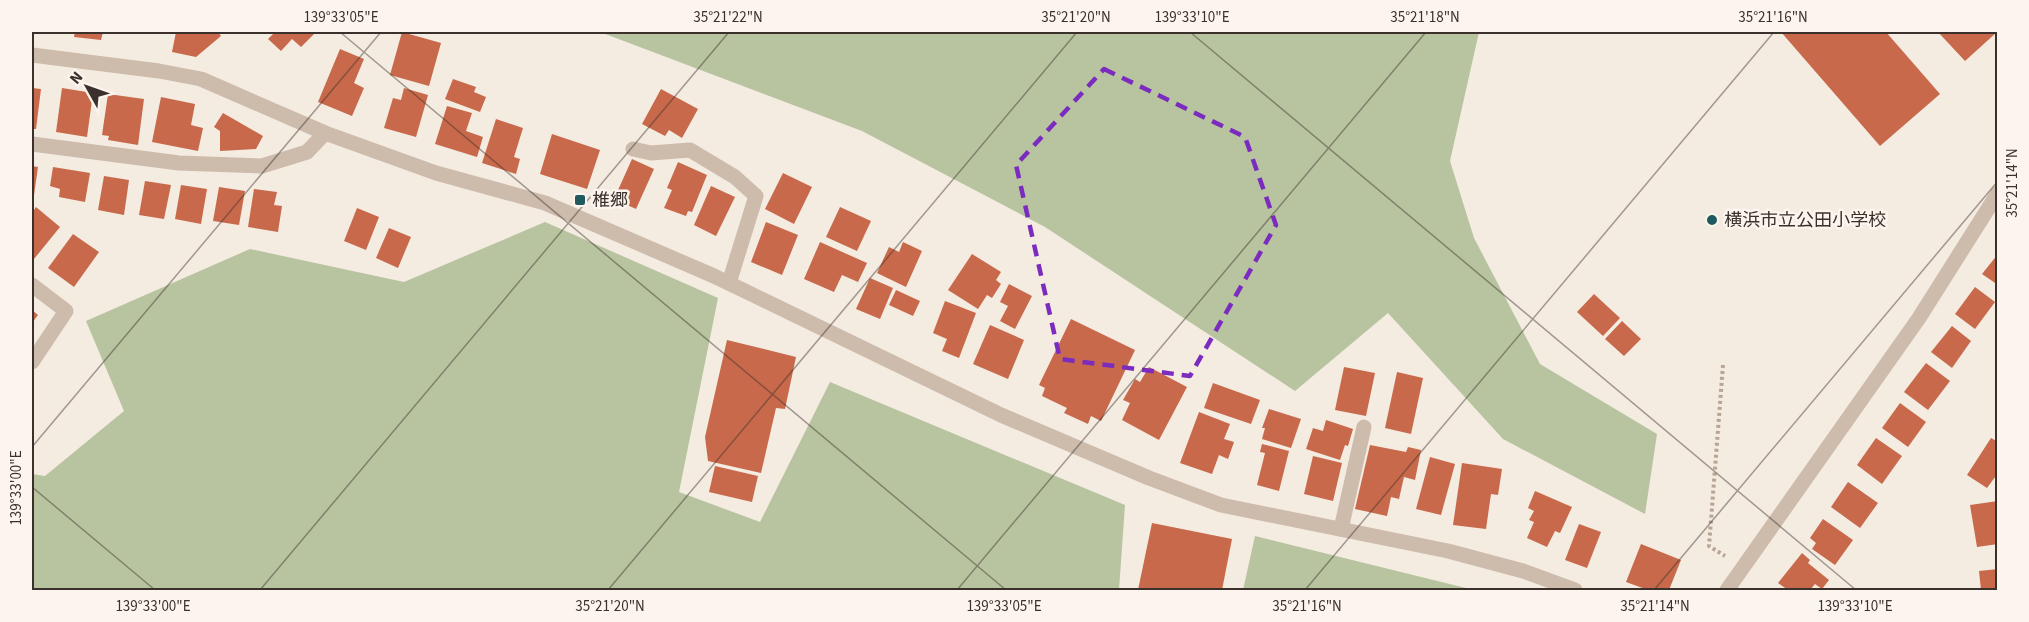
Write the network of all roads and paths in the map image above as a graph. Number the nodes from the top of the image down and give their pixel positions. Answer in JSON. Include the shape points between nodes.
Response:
{"nodes":[{"id":1,"x":32,"y":55,"type":"edge"},
{"id":2,"x":325,"y":133,"type":"junction"},
{"id":3,"x":32,"y":144,"type":"edge"},
{"id":4,"x":633,"y":149,"type":"dead end"},
{"id":5,"x":1998,"y":193,"type":"edge"},
{"id":6,"x":729,"y":283,"type":"junction"},
{"id":7,"x":32,"y":285,"type":"edge"},
{"id":8,"x":32,"y":362,"type":"edge"},
{"id":9,"x":1723,"y":365,"type":"dead end"},
{"id":10,"x":1364,"y":427,"type":"dead end"},
{"id":11,"x":1341,"y":529,"type":"junction"},
{"id":12,"x":1709,"y":546,"type":"dead end"},
{"id":13,"x":1575,"y":591,"type":"edge"},
{"id":14,"x":1726,"y":591,"type":"edge"}],
"edges":[{"from":1,"to":2,"type":"street","via":[[201,79]]},
{"from":2,"to":3,"type":"street","via":[[307,152],[262,166],[179,163]]},
{"from":2,"to":6,"type":"street","via":[[436,173],[545,203]]},
{"from":4,"to":6,"type":"street","via":[[651,153],[690,150],[735,177],[756,196]]},
{"from":5,"to":14,"type":"street","via":[[1919,318]]},
{"from":6,"to":11,"type":"street","via":[[1001,415],[1149,478],[1221,505]]},
{"from":7,"to":8,"type":"street","via":[[66,310]]},
{"from":9,"to":12,"type":"path"},
{"from":10,"to":11,"type":"street"},
{"from":11,"to":13,"type":"street","via":[[1448,551],[1512,568]]}]}
